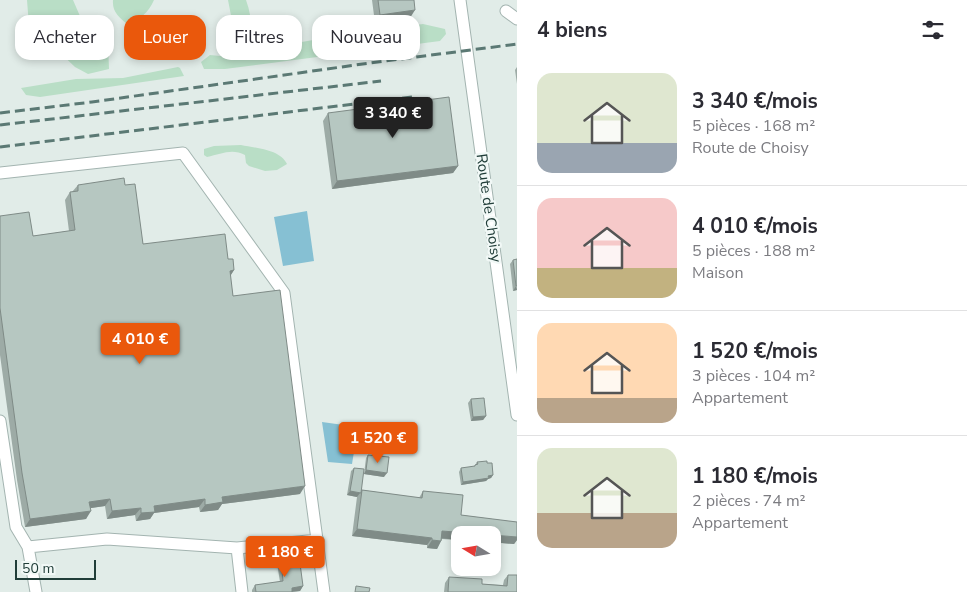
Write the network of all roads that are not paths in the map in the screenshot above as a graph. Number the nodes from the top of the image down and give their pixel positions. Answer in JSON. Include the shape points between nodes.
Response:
{"nodes":[{"id":1,"x":460,"y":0,"type":"edge"},
{"id":2,"x":506,"y":11,"type":"dead end"},
{"id":3,"x":517,"y":19,"type":"edge"},
{"id":4,"x":0,"y":173,"type":"edge"},
{"id":5,"x":517,"y":415,"type":"edge"},
{"id":6,"x":0,"y":421,"type":"edge"},
{"id":7,"x":318,"y":540,"type":"junction"},
{"id":8,"x":28,"y":547,"type":"junction"},
{"id":9,"x":237,"y":548,"type":"junction"},
{"id":10,"x":36,"y":592,"type":"edge"},
{"id":11,"x":242,"y":592,"type":"edge"},
{"id":12,"x":324,"y":592,"type":"edge"}],
"edges":[{"from":1,"to":5,"type":"street","name":"Route de Choisy"},
{"from":2,"to":3,"type":"street"},
{"from":4,"to":7,"type":"street","via":[[183,153],[284,293]]},
{"from":6,"to":8,"type":"street","via":[[16,527]]},
{"from":7,"to":9,"type":"street"},
{"from":7,"to":12,"type":"street"},
{"from":8,"to":9,"type":"street","via":[[107,539]]},
{"from":8,"to":10,"type":"street"},
{"from":9,"to":11,"type":"street"}]}
